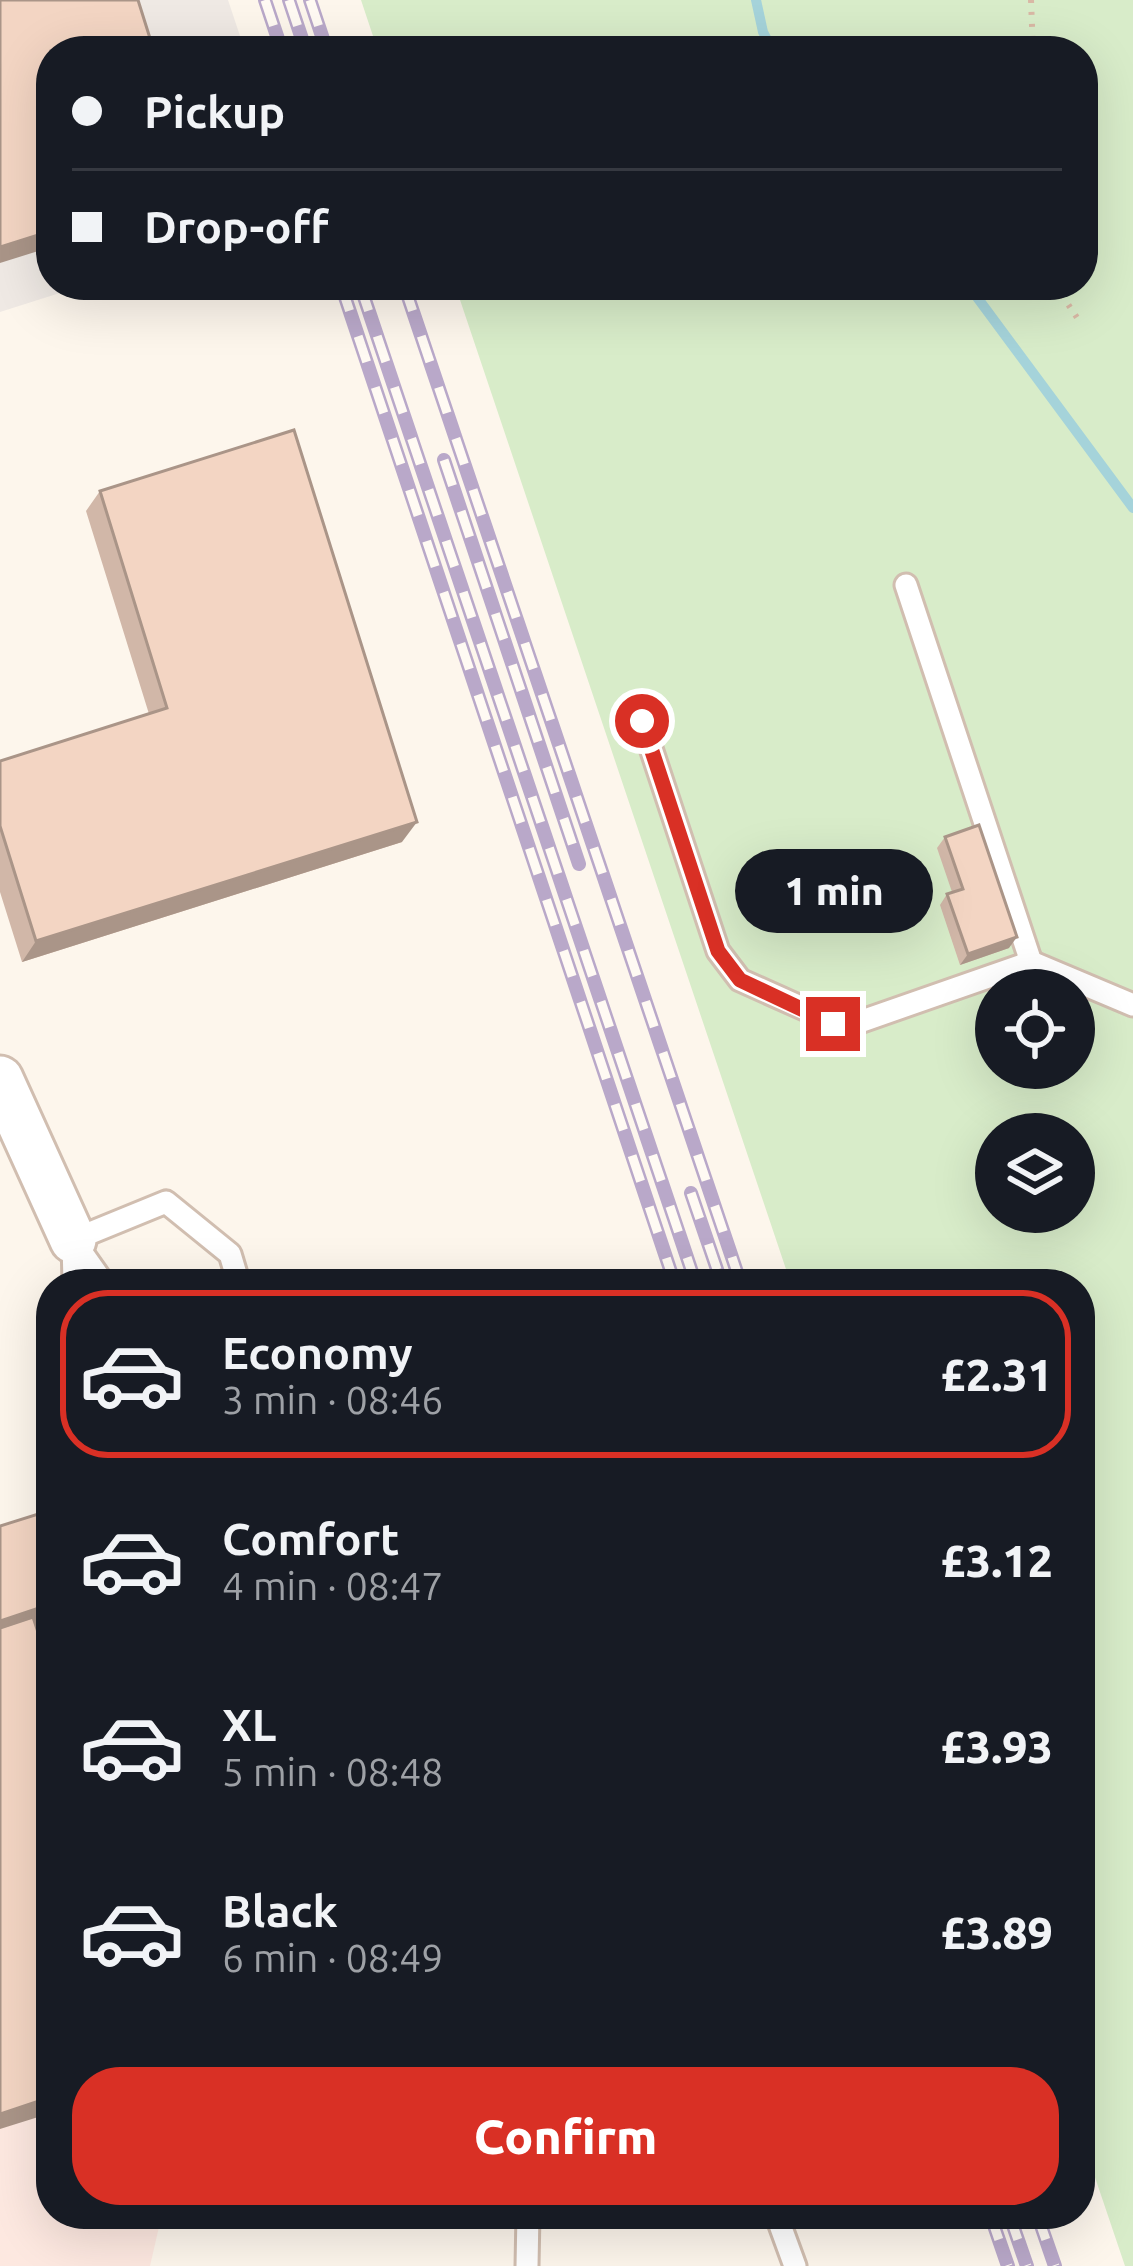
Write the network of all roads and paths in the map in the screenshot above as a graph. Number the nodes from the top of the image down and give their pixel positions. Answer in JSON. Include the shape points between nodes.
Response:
{"nodes":[{"id":1,"x":1031,"y":0,"type":"edge"},
{"id":2,"x":1032,"y":36,"type":"edge"},
{"id":3,"x":1065,"y":300,"type":"edge"},
{"id":4,"x":1080,"y":322,"type":"dead end"},
{"id":5,"x":906,"y":585,"type":"dead end"},
{"id":6,"x":642,"y":721,"type":"dead end"},
{"id":7,"x":1031,"y":962,"type":"junction"},
{"id":8,"x":1133,"y":1005,"type":"edge"},
{"id":9,"x":0,"y":1079,"type":"edge"},
{"id":10,"x":74,"y":1262,"type":"edge"},
{"id":11,"x":234,"y":1269,"type":"edge"},
{"id":12,"x":528,"y":2229,"type":"edge"},
{"id":13,"x":781,"y":2229,"type":"edge"},
{"id":14,"x":527,"y":2266,"type":"edge"},
{"id":15,"x":795,"y":2266,"type":"edge"}],
"edges":[{"from":1,"to":2,"type":"path"},
{"from":3,"to":4,"type":"path"},
{"from":5,"to":7,"type":"lane"},
{"from":6,"to":7,"type":"lane","via":[[718,951],[740,980],[845,1027]]},
{"from":7,"to":8,"type":"lane"},
{"from":9,"to":10,"type":"street"},
{"from":10,"to":11,"type":"lane","via":[[166,1202],[230,1254]]},
{"from":12,"to":14,"type":"lane"},
{"from":13,"to":15,"type":"lane"}]}
